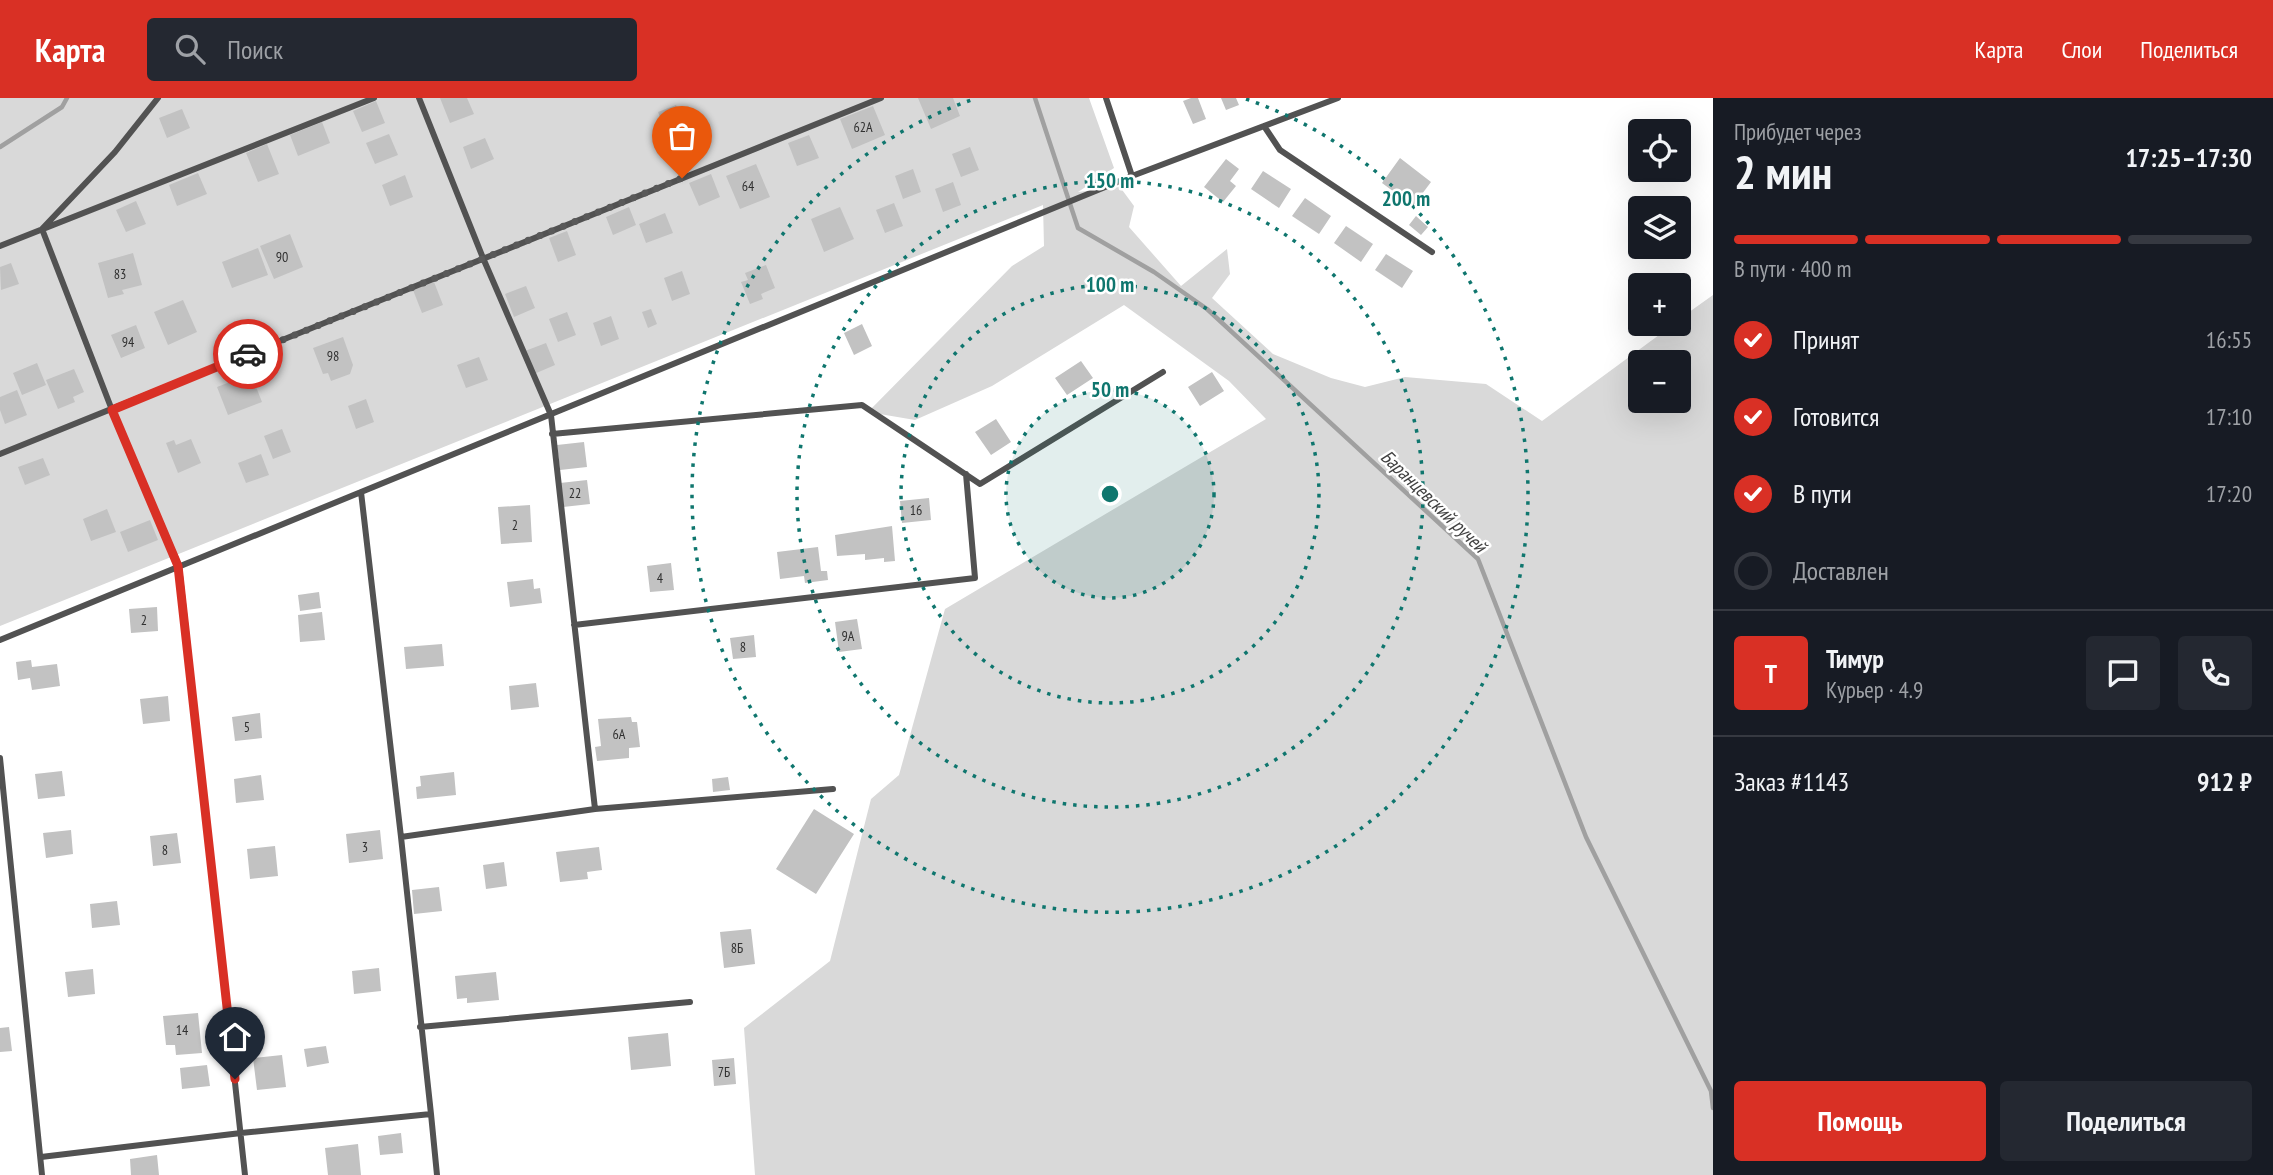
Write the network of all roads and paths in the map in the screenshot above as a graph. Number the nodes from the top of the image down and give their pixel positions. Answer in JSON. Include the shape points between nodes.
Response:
{"nodes":[{"id":1,"x":158,"y":98,"type":"edge"},
{"id":2,"x":374,"y":98,"type":"edge"},
{"id":3,"x":419,"y":98,"type":"edge"},
{"id":4,"x":881,"y":98,"type":"edge"},
{"id":5,"x":1106,"y":98,"type":"edge"},
{"id":6,"x":1338,"y":98,"type":"edge"},
{"id":7,"x":1264,"y":126,"type":"junction"},
{"id":8,"x":1132,"y":176,"type":"junction"},
{"id":9,"x":42,"y":229,"type":"junction"},
{"id":10,"x":0,"y":246,"type":"edge"},
{"id":11,"x":1432,"y":252,"type":"dead end"},
{"id":12,"x":483,"y":258,"type":"junction"},
{"id":13,"x":1163,"y":372,"type":"dead end"},
{"id":14,"x":112,"y":410,"type":"junction"},
{"id":15,"x":551,"y":415,"type":"junction"},
{"id":16,"x":552,"y":434,"type":"junction"},
{"id":17,"x":0,"y":454,"type":"edge"},
{"id":18,"x":966,"y":474,"type":"junction"},
{"id":19,"x":361,"y":492,"type":"junction"},
{"id":20,"x":178,"y":566,"type":"junction"},
{"id":21,"x":574,"y":625,"type":"junction"},
{"id":22,"x":0,"y":640,"type":"edge"},
{"id":23,"x":0,"y":758,"type":"edge"},
{"id":24,"x":833,"y":789,"type":"dead end"},
{"id":25,"x":595,"y":809,"type":"junction"},
{"id":26,"x":401,"y":837,"type":"junction"},
{"id":27,"x":690,"y":1002,"type":"dead end"},
{"id":28,"x":420,"y":1027,"type":"junction"},
{"id":29,"x":431,"y":1114,"type":"junction"},
{"id":30,"x":241,"y":1133,"type":"junction"},
{"id":31,"x":41,"y":1157,"type":"junction"},
{"id":32,"x":43,"y":1175,"type":"edge"},
{"id":33,"x":245,"y":1175,"type":"edge"},
{"id":34,"x":438,"y":1175,"type":"edge"}],
"edges":[{"from":1,"to":9,"type":"lane","via":[[115,152]]},
{"from":2,"to":9,"type":"lane"},
{"from":3,"to":12,"type":"lane"},
{"from":4,"to":12,"type":"lane"},
{"from":5,"to":8,"type":"lane"},
{"from":6,"to":7,"type":"lane"},
{"from":7,"to":8,"type":"lane"},
{"from":7,"to":11,"type":"lane","via":[[1280,150]]},
{"from":8,"to":15,"type":"lane"},
{"from":9,"to":10,"type":"lane"},
{"from":9,"to":14,"type":"lane"},
{"from":12,"to":14,"type":"lane"},
{"from":12,"to":15,"type":"lane"},
{"from":13,"to":18,"type":"lane","via":[[980,484]]},
{"from":14,"to":17,"type":"lane"},
{"from":14,"to":20,"type":"lane"},
{"from":15,"to":16,"type":"lane"},
{"from":15,"to":19,"type":"lane"},
{"from":16,"to":18,"type":"lane","via":[[862,405]]},
{"from":16,"to":21,"type":"lane"},
{"from":18,"to":21,"type":"lane","via":[[975,578]]},
{"from":19,"to":20,"type":"lane"},
{"from":19,"to":26,"type":"lane"},
{"from":20,"to":22,"type":"lane"},
{"from":20,"to":30,"type":"lane"},
{"from":21,"to":25,"type":"lane"},
{"from":23,"to":31,"type":"lane"},
{"from":24,"to":25,"type":"lane"},
{"from":25,"to":26,"type":"lane"},
{"from":26,"to":28,"type":"lane"},
{"from":27,"to":28,"type":"lane"},
{"from":28,"to":29,"type":"lane"},
{"from":29,"to":30,"type":"lane"},
{"from":29,"to":34,"type":"lane"},
{"from":30,"to":31,"type":"lane"},
{"from":30,"to":33,"type":"lane"},
{"from":31,"to":32,"type":"lane"}]}
